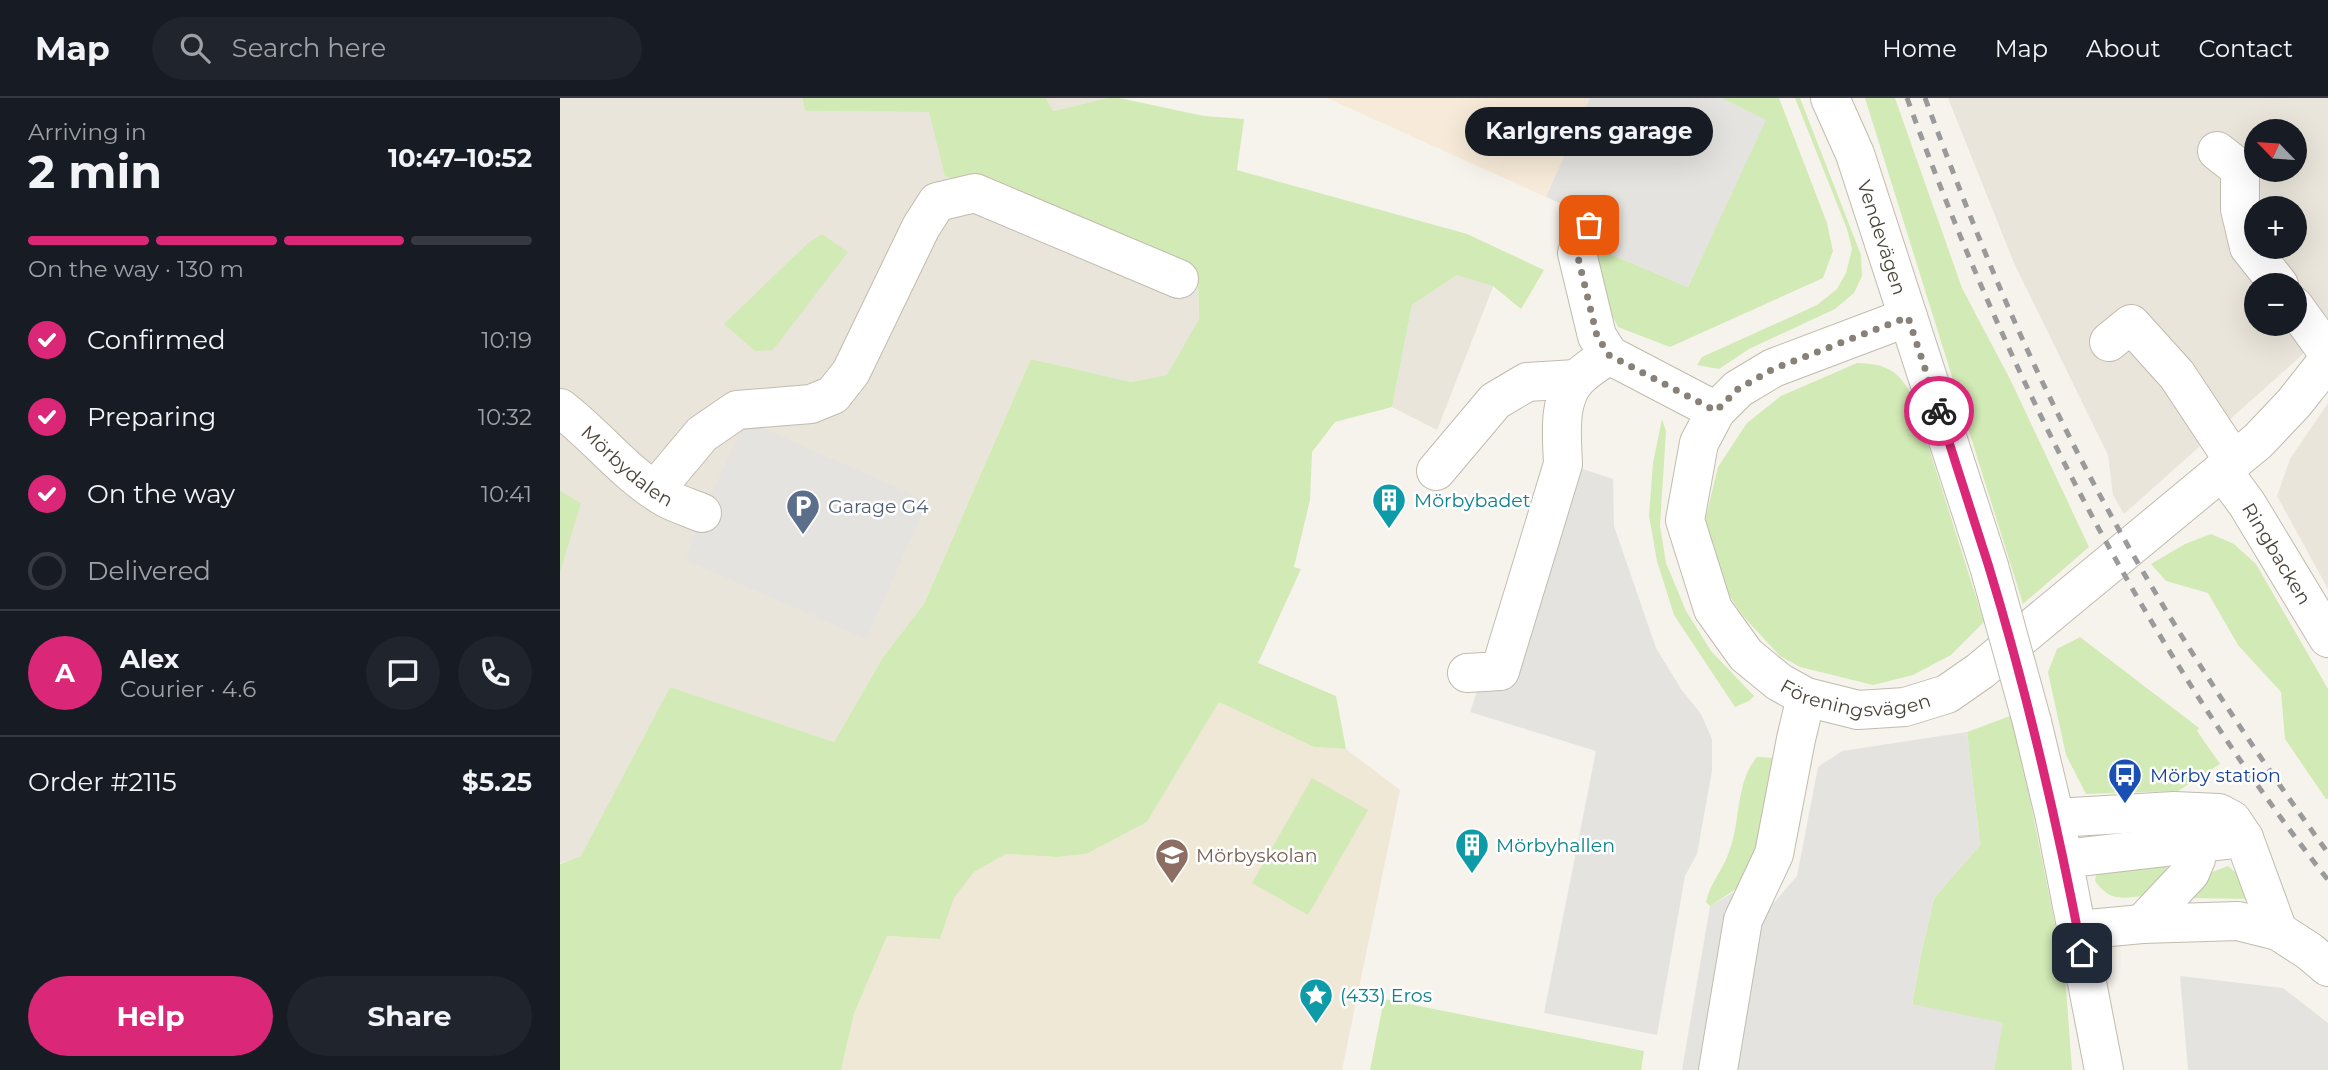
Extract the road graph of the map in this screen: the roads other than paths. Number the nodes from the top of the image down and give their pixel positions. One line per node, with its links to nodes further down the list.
1 (1830, 98): 6 (street, Vendevägen)
2 (2217, 151): 4 (street)
3 (1589, 225): 10 (street)
4 (2269, 273)
5 (1179, 279): 17 (street)
6 (1908, 317): 13 (street, Föreningsvägen); 22 (street, Vendevägen, bridge)
7 (2307, 324): 9 (street)
8 (2109, 342): 15 (street, Ringbacken)
9 (2328, 353)
10 (1609, 355): 12 (street); 13 (street)
11 (2328, 360): 15 (street, Föreningsvägen)
12 (1576, 379): 16 (street); 20 (street)
13 (1716, 411): 21 (street, Föreningsvägen)
14 (572, 417): 17 (street, Mörbydalen)
15 (2228, 465): 19 (street, Ringbacken); 21 (street, Föreningsvägen)
16 (1436, 471)
17 (655, 490): 18 (street, Mörbydalen)
18 (702, 513)
19 (2328, 638)
20 (1467, 673)
21 (1806, 697): 30 (street)
22 (2055, 817): 23 (street); 25 (street, Vendevägen)
23 (2244, 838): 24 (street); 28 (street)
24 (2198, 845): 25 (street); 26 (street)
25 (2063, 859): 27 (street, Vendevägen)
26 (2142, 924): 27 (street); 28 (street)
27 (2078, 930): 31 (street, Vendevägen)
28 (2278, 931): 29 (street)
29 (2328, 967)
30 (1718, 1070)
31 (2104, 1070)

